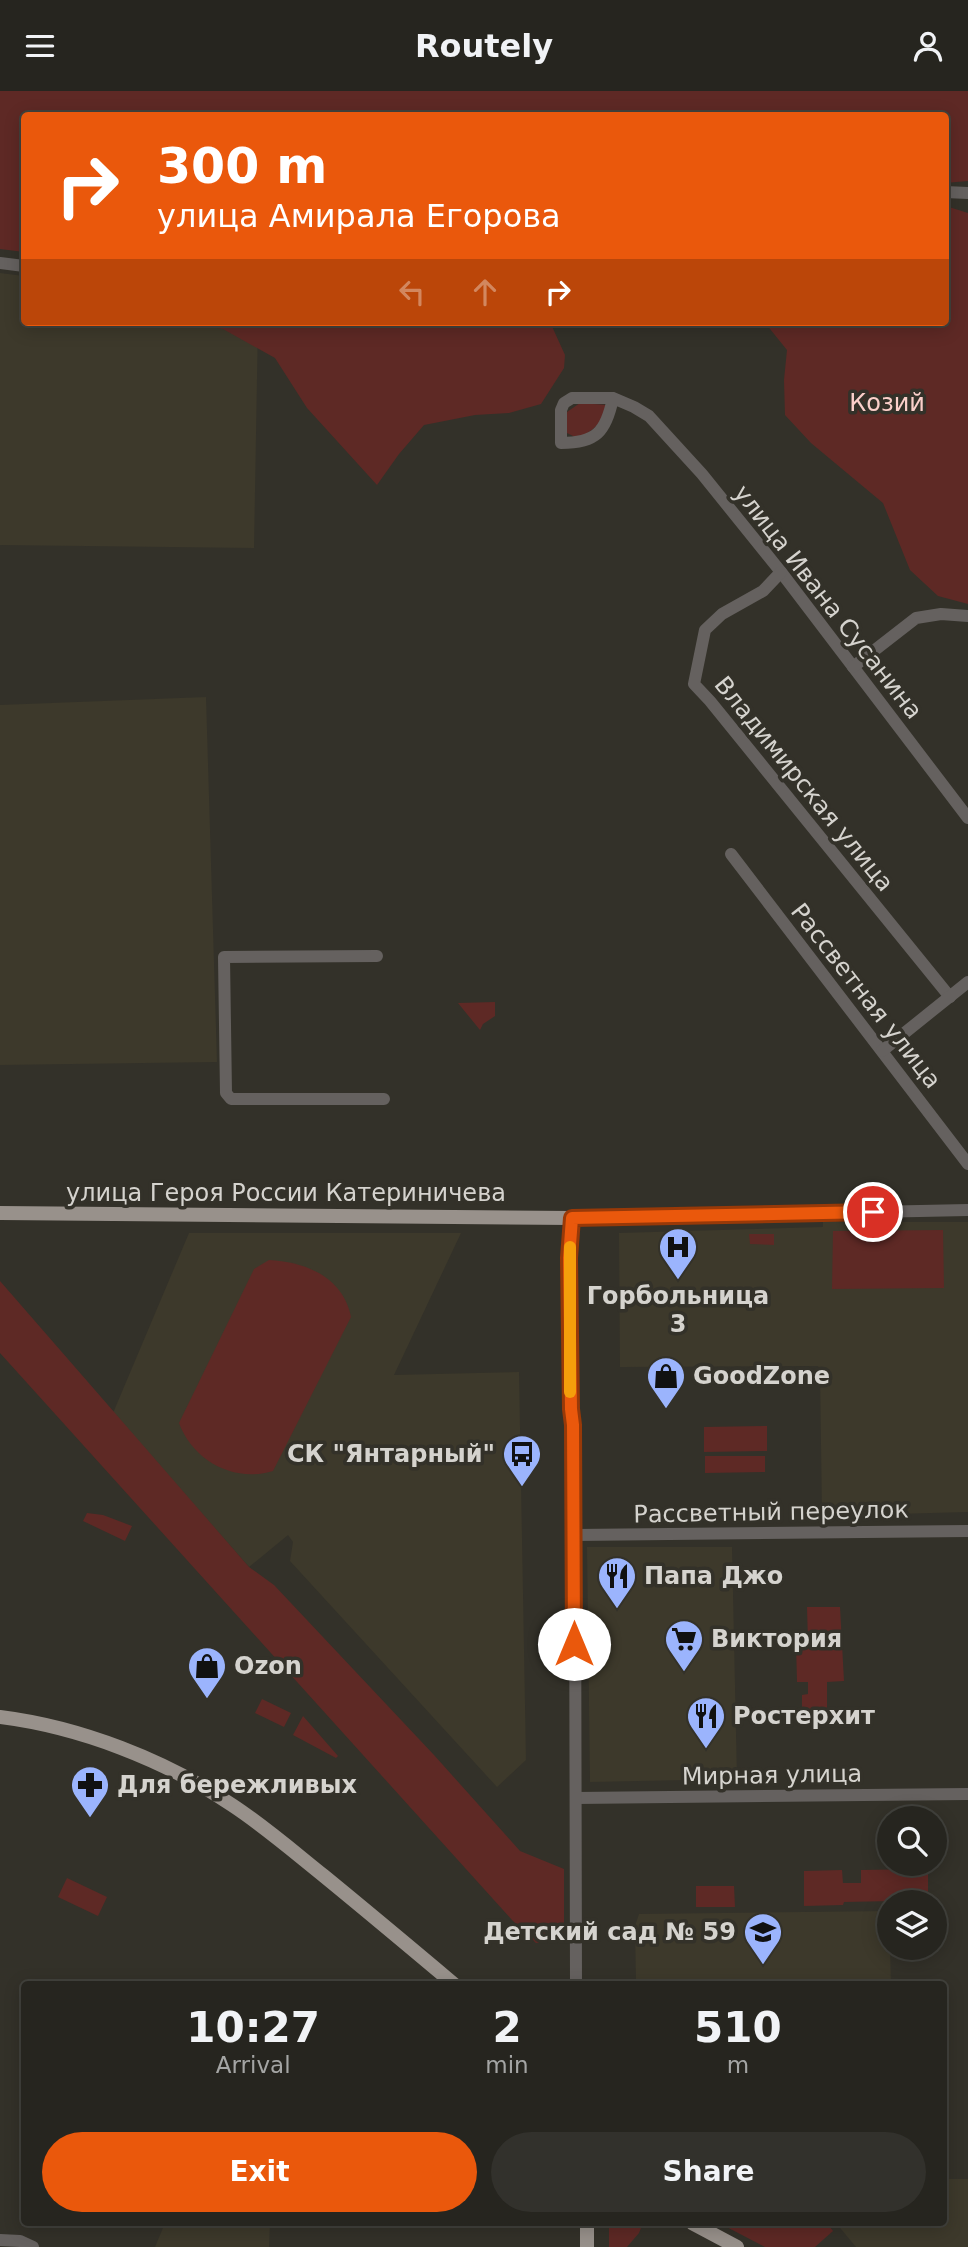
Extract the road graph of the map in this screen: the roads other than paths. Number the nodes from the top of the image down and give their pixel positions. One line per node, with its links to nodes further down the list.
1 (949, 193): 2 (street)
2 (968, 193)
3 (0, 263): 4 (street)
4 (21, 266)
5 (613, 398): 5 (street); 6 (street, улица Ивана Сусанина)
6 (781, 572): 8 (street, улица Ивана Сусанина); 13 (street, Владимирская улица)
7 (968, 616): 8 (street)
8 (853, 667): 9 (street, улица Ивана Сусанина)
9 (968, 818)
10 (731, 854): 14 (street, Рассветная улица)
11 (377, 956): 15 (street)
12 (968, 982): 13 (street)
13 (950, 997): 14 (street)
14 (882, 1051): 16 (street, Рассветная улица)
15 (384, 1100)
16 (968, 1164)
17 (968, 1210): 19 (street)
18 (0, 1213): 19 (main road, улица Героя России Катериничева)
19 (572, 1218): 21 (street)
20 (968, 1531): 21 (street, Рассветный переулок)
21 (575, 1535): 24 (street)
22 (0, 1717): 25 (main road)
23 (968, 1794): 24 (street, Мирная улица)
24 (576, 1798): 26 (street)
25 (450, 1981)
26 (576, 1981)
27 (587, 2226): 31 (main road)
28 (698, 2226): 32 (main road)
29 (0, 2240): 30 (street)
30 (33, 2247)
31 (587, 2247)
32 (737, 2247)

